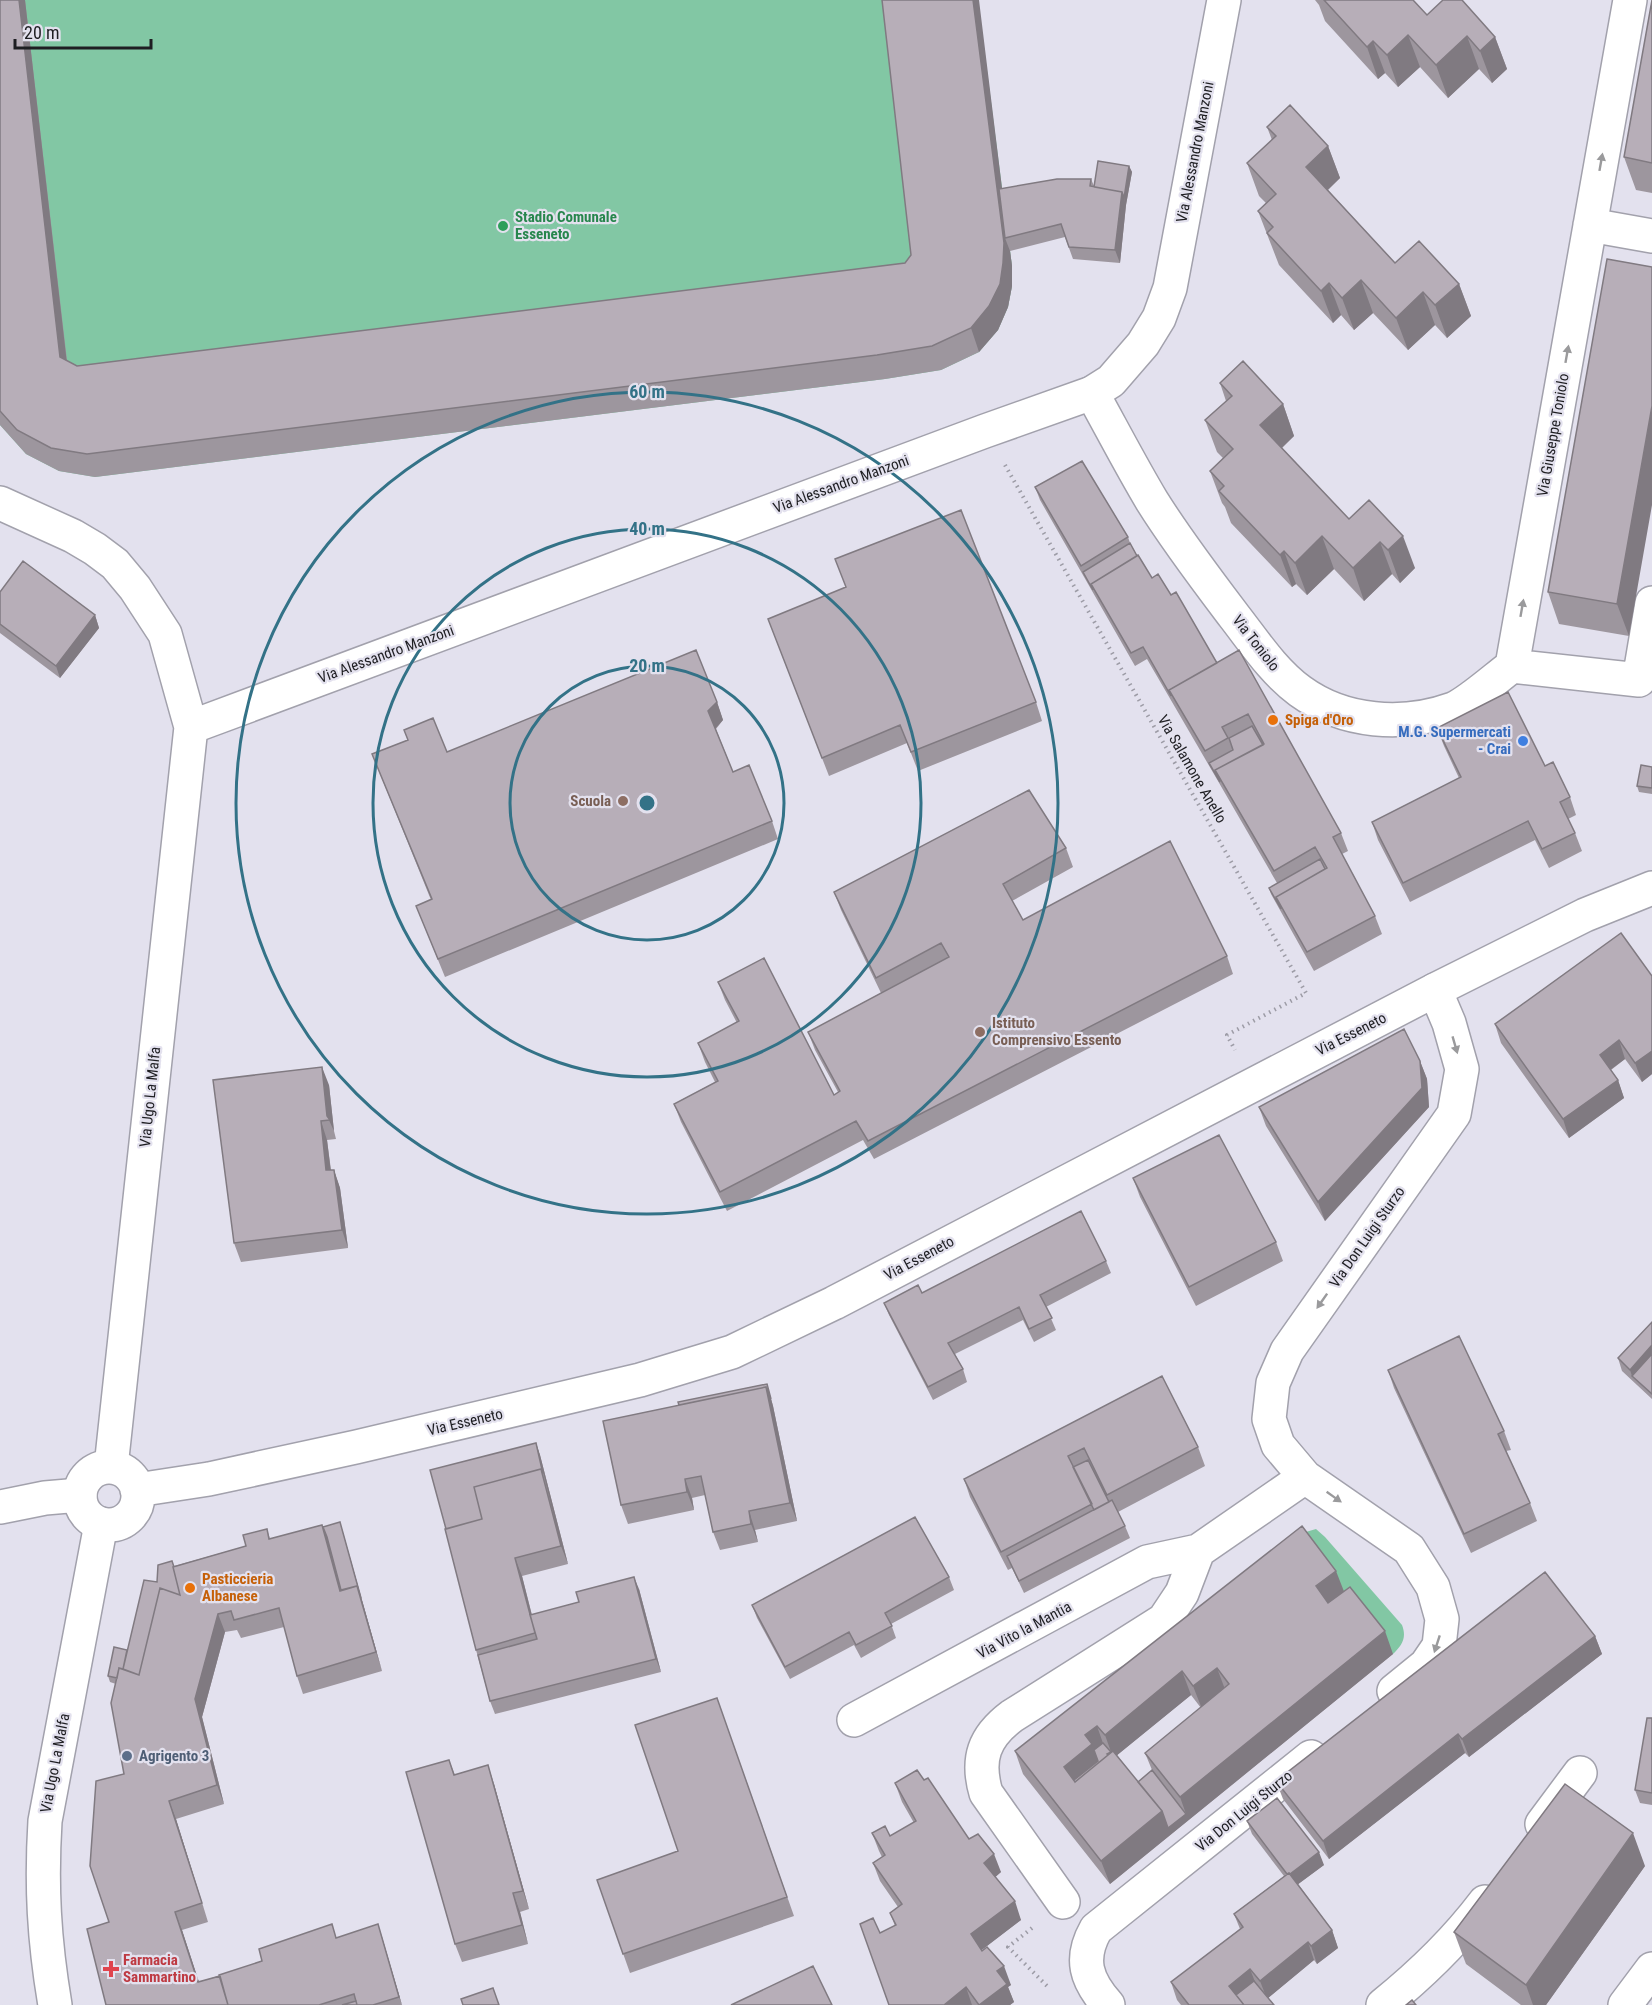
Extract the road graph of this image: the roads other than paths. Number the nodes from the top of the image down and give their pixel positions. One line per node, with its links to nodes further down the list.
1 (1224, 0): 5 (street, Via Alessandro Manzoni)
2 (1630, 0): 3 (street, Via Giuseppe Toniolo, one-way to 2)
3 (1590, 225): 4 (street); 8 (street, Via Giuseppe Toniolo, one-way to 3)
4 (1652, 236)
5 (1092, 393): 8 (street, Via Toniolo); 9 (street, Via Alessandro Manzoni)
6 (0, 504): 9 (street)
7 (1652, 603): 8 (street)
8 (1512, 666)
9 (190, 727): 12 (street, Via Ugo La Malfa)
10 (1652, 888): 11 (street, Via Esseneto)
11 (1435, 990): 13 (street, Via Don Luigi Sturzo, one-way to 13); 14 (street, Via Esseneto)
12 (111, 1467): 14 (street); 15 (street)
13 (1305, 1477): 18 (street); 19 (street, Via Don Luigi Sturzo, one-way to 19)
14 (137, 1490): 17 (street)
15 (80, 1495): 16 (street); 17 (street)
16 (0, 1507)
17 (101, 1524): 27 (street, Via Ugo La Malfa)
18 (1197, 1551): 20 (street, Via Vito la Mantia); 25 (street)
19 (1371, 1709)
20 (854, 1720)
21 (1335, 1738): 28 (street, Via Don Luigi Sturzo)
22 (1580, 1773): 23 (street)
23 (1523, 1850)
24 (1502, 1879): 29 (street)
25 (1063, 1902)
26 (1652, 1969): 30 (street)
27 (55, 2005)
28 (1108, 2005)
29 (1383, 2005)
30 (1625, 2005)

